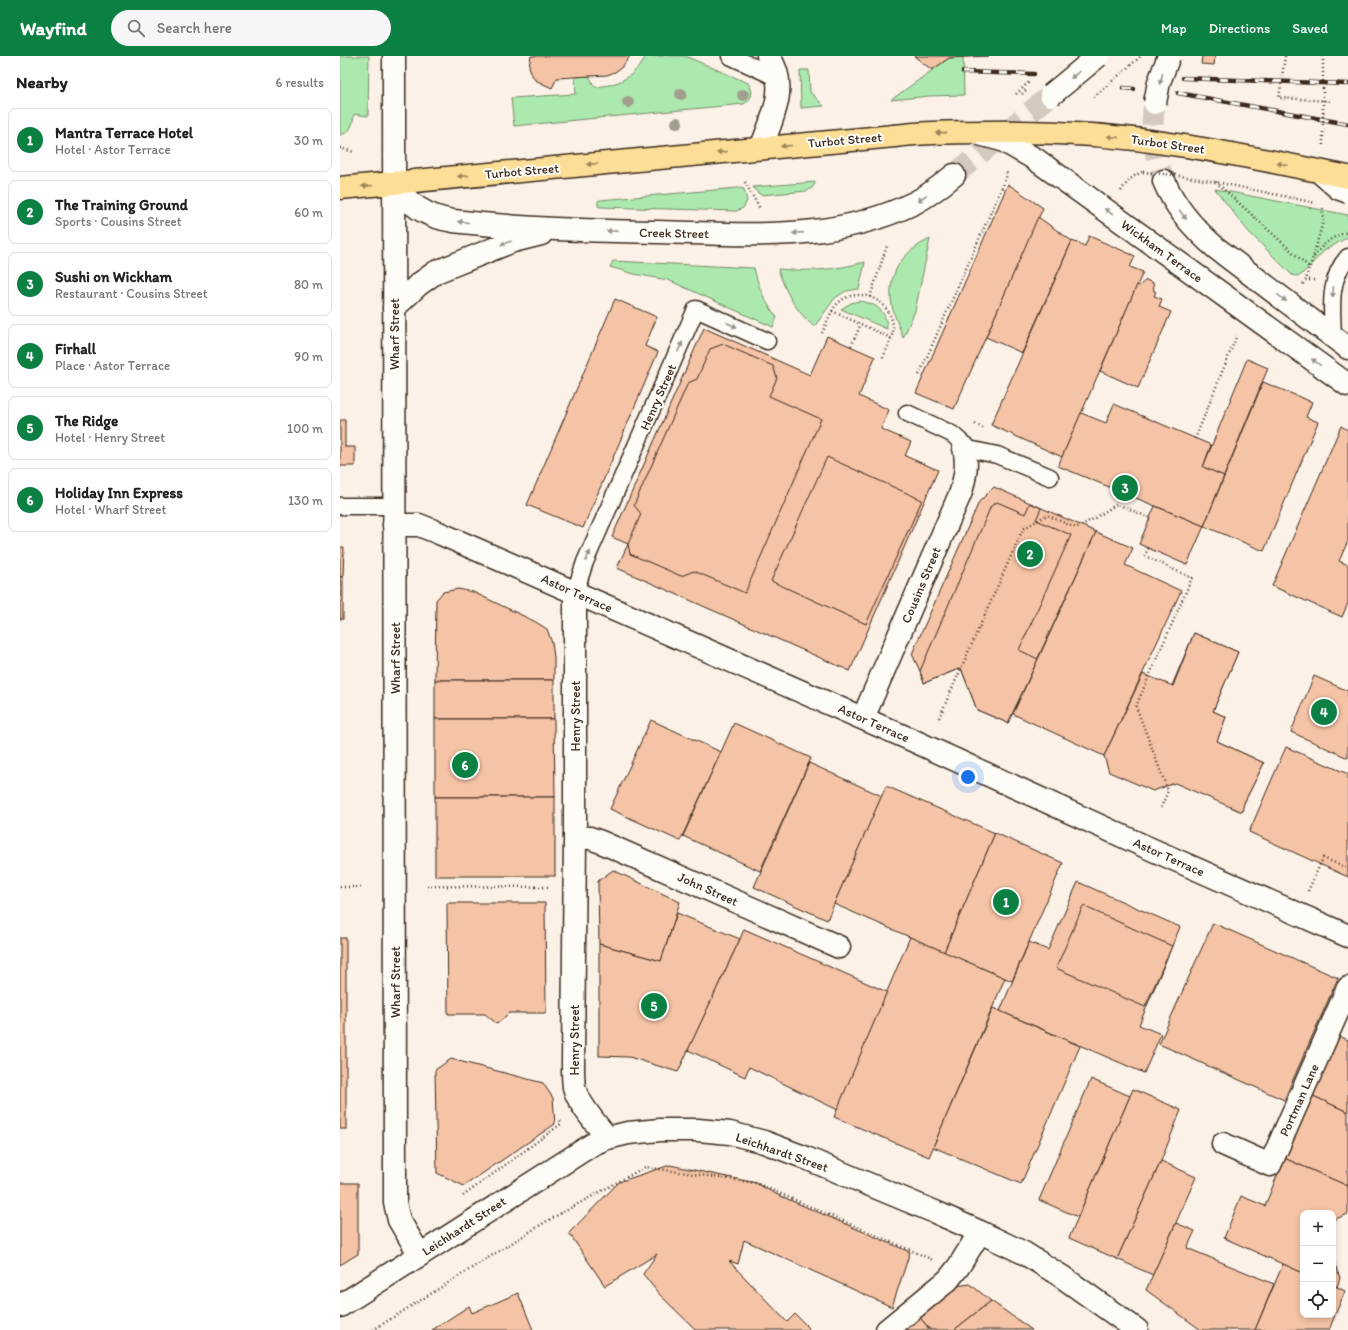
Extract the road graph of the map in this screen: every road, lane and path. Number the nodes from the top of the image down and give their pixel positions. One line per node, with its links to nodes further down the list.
1 (394, 56): 26 (street, Wharf Street)
2 (730, 56): 9 (lane)
3 (768, 56): 9 (street)
4 (1098, 56): 10 (street, one-way to 10, bridge)
5 (1141, 56): 11 (path, bridge)
6 (1169, 56): 13 (street, one-way to 13, bridge)
7 (1285, 56): 12 (path)
8 (1323, 56): 17 (path, bridge)
9 (778, 83): 16 (street)
10 (1051, 95)
11 (1094, 97)
12 (1332, 101)
13 (1155, 103)
14 (969, 132): 16 (main road, Turbot Street, one-way to 16, bridge); 19 (main road, Turbot Street, one-way to 14, bridge); 31 (street, Wickham Terrace, bridge)
15 (340, 148): 18 (path)
16 (761, 148): 26 (main road, Turbot Street, one-way to 26)
17 (1323, 148)
18 (354, 152)
19 (1313, 170): 22 (main road, Turbot Street, bridge); 28 (lane, bridge)
20 (1006, 171): 50 (path)
21 (954, 175): 33 (street, Creek Street, one-way to 33)
22 (1348, 177)
23 (1164, 181): 47 (street, one-way to 47)
24 (745, 182): 32 (path)
25 (1216, 182): 29 (path, bridge); 31 (path, bridge); 37 (path)
26 (394, 184): 27 (main road, Turbot Street, one-way to 27); 33 (street, Creek Street, one-way to 26); 40 (street, Wharf Street)
27 (340, 188)
28 (1348, 195)
29 (1327, 205)
30 (1323, 207): 37 (path)
31 (1106, 211): 51 (street, Wickham Terrace, one-way to 31)
32 (764, 216)
33 (572, 230): 40 (street, one-way to 40)
34 (1348, 232): 37 (path)
35 (887, 246): 39 (path)
36 (1348, 257): 47 (lane, one-way to 47)
37 (1310, 267): 38 (path)
38 (1306, 280)
39 (870, 296): 41 (path); 45 (path)
40 (394, 308): 57 (street, Wharf Street)
41 (832, 311): 42 (path); 44 (path)
42 (860, 324): 45 (path); 48 (path)
43 (1239, 331): 53 (path)
44 (822, 333)
45 (891, 338): 49 (path)
46 (767, 341): 60 (lane, Henry Street, one-way to 46)
47 (1340, 342)
48 (851, 346)
49 (882, 359)
50 (918, 375)
51 (1348, 385)
52 (907, 413): 54 (lane)
53 (1195, 438)
54 (964, 448): 55 (lane); 61 (street, Cousins Street)
55 (1050, 477)
56 (340, 506): 57 (lane)
57 (394, 515): 60 (street, Astor Terrace); 79 (street, Wharf Street)
58 (1150, 518): 62 (path)
59 (1148, 548): 63 (path)
60 (575, 592): 61 (street, Astor Terrace); 64 (street, Henry Street)
61 (863, 718): 71 (street, Astor Terrace)
62 (939, 718)
63 (1160, 810)
64 (575, 837): 72 (street, John Street); 75 (street, Henry Street)
65 (1348, 868): 70 (path)
66 (427, 886): 69 (path)
67 (340, 887): 68 (path)
68 (363, 887)
69 (540, 887)
70 (1308, 891)
71 (1348, 936)
72 (839, 947)
73 (1348, 988): 76 (street, Portman Lane)
74 (561, 1124): 77 (path)
75 (607, 1138): 78 (street, Leichhardt Street); 79 (street, Leichhardt Street)
76 (1223, 1144)
77 (463, 1196)
78 (980, 1232): 83 (street); 84 (street, Leichhardt Street)
79 (420, 1255): 81 (street, Leichhardt Street)
80 (939, 1263): 82 (path)
81 (340, 1306)
82 (374, 1330)
83 (887, 1330)
84 (1137, 1330)

